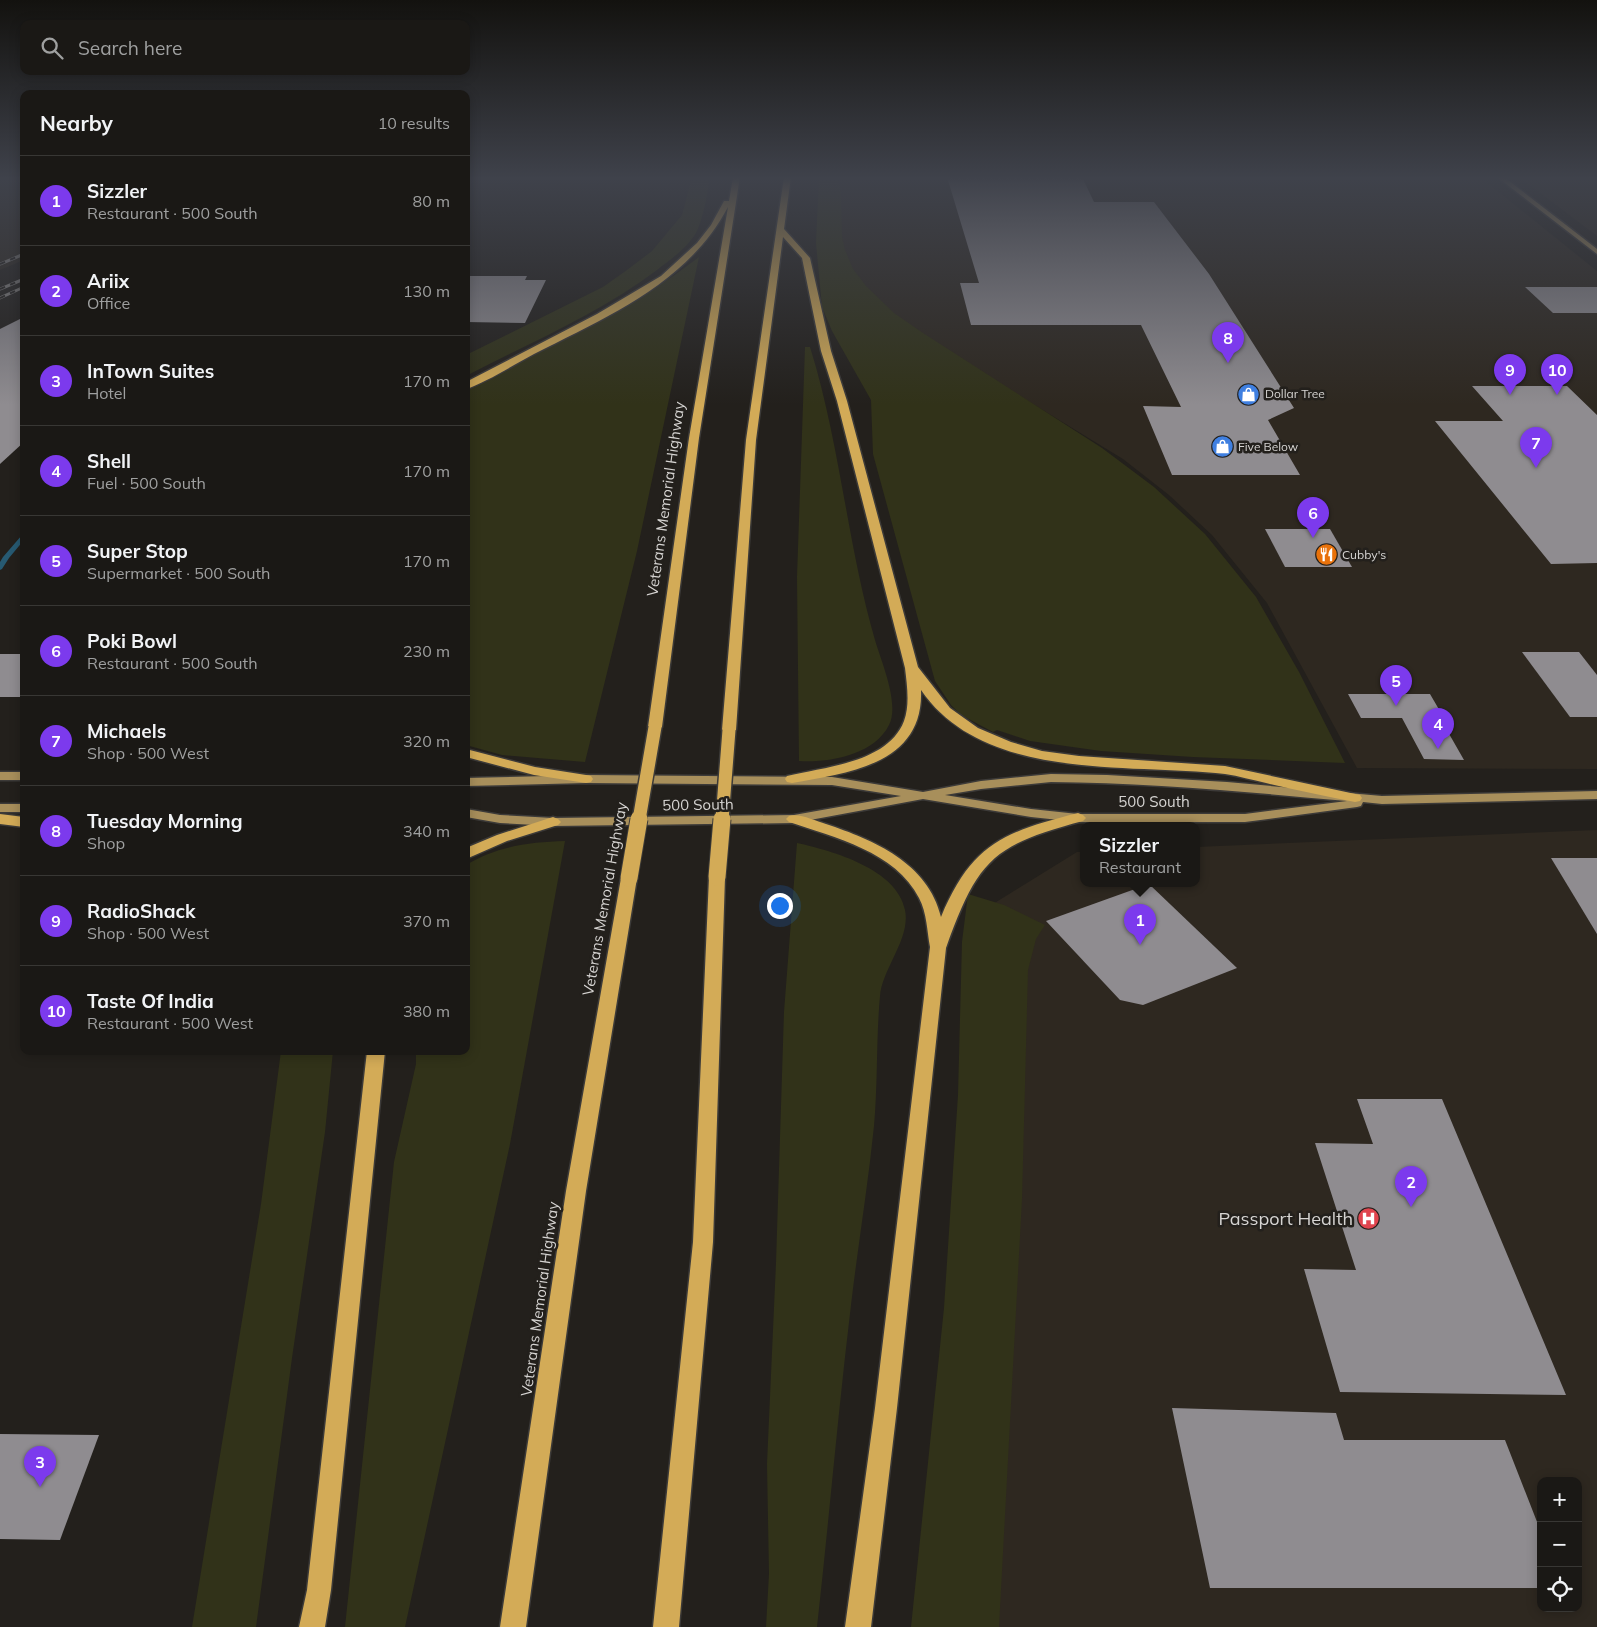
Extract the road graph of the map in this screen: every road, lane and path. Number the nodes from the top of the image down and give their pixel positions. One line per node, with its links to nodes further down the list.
1 (693, 253): 5 (highway)
2 (724, 253): 31 (highway, Veterans Memorial Highway, bridge)
3 (778, 253): 32 (highway, bridge)
4 (801, 253): 6 (highway)
5 (470, 384)
6 (912, 668): 11 (highway); 15 (highway)
7 (470, 754): 10 (highway)
8 (0, 776): 9 (main road)
9 (20, 776)
10 (586, 779): 11 (main road, 500 South); 12 (main road, 500 South)
11 (792, 779): 14 (main road, 500 South)
12 (470, 782)
13 (1597, 795): 16 (main road, 500 South)
14 (928, 796): 15 (main road, 500 South); 20 (main road, 500 South); 22 (main road, 500 South)
15 (1355, 798): 16 (main road, 500 South)
16 (1382, 800): 20 (main road, 500 South)
17 (0, 808): 18 (main road)
18 (20, 808)
19 (470, 814): 24 (main road, 500 South)
20 (1078, 818): 26 (highway)
21 (0, 819): 23 (highway)
22 (794, 819): 24 (main road, 500 South); 26 (highway)
23 (20, 822)
24 (553, 822): 25 (highway)
25 (470, 852)
26 (938, 948): 33 (highway)
27 (371, 1055): 29 (highway)
28 (376, 1055): 29 (highway)
29 (373, 1090): 30 (highway)
30 (312, 1627)
31 (513, 1627)
32 (666, 1627)
33 (858, 1627)

